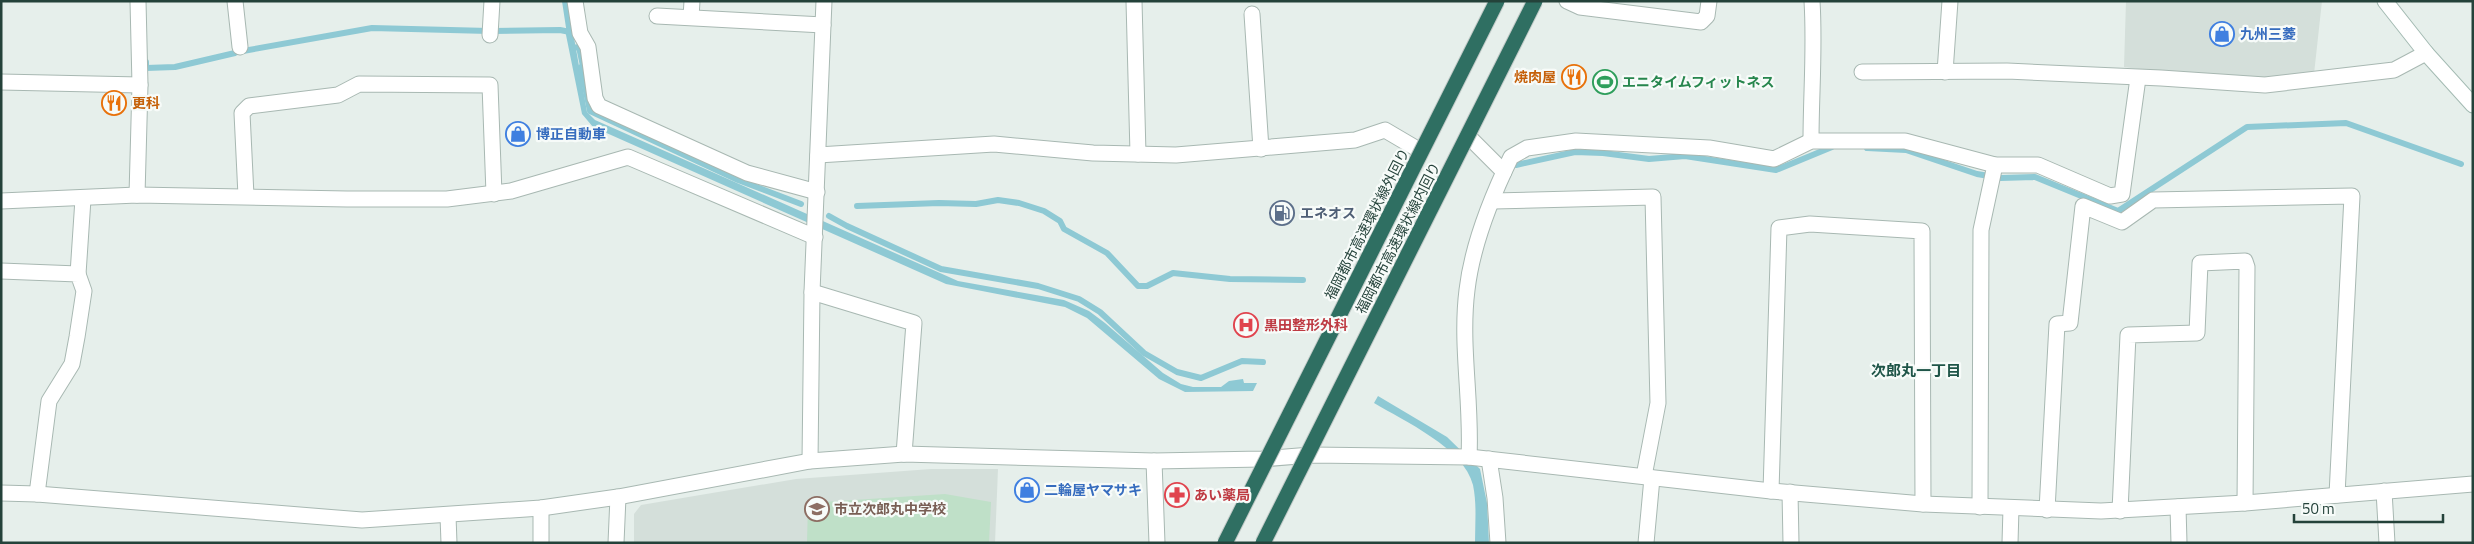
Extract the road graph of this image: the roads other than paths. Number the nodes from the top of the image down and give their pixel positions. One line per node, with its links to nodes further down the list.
1 (138, 1): 26 (street)
2 (235, 1): 20 (street)
3 (492, 1): 19 (street)
4 (575, 1): 36 (street)
5 (692, 1): 17 (street)
6 (824, 1): 18 (street)
7 (1134, 1): 32 (street)
8 (1497, 1): 74 (highway, 福岡都市高速環状線外回り, bridge)
9 (1535, 1): 75 (highway, 福岡都市高速環状線内回り, bridge)
10 (1567, 1): 11 (street)
11 (1709, 1)
12 (1812, 1): 29 (street)
13 (1950, 1): 23 (street)
14 (2385, 1): 21 (street)
15 (1252, 14): 30 (street)
16 (657, 16): 17 (street)
17 (692, 17): 18 (street)
18 (823, 25): 33 (street)
19 (490, 35)
20 (240, 47)
21 (2426, 53): 24 (street); 27 (street)
22 (1862, 72): 23 (street)
23 (1945, 72): 24 (street)
24 (2138, 78): 34 (street)
25 (1, 82): 26 (street)
26 (140, 85): 38 (street)
27 (2473, 105)
28 (1470, 138): 35 (street)
29 (1811, 141): 34 (street); 35 (street)
30 (1260, 149): 31 (street); 32 (street)
31 (1419, 150)
32 (1138, 154): 33 (street)
33 (818, 155): 36 (street)
34 (1995, 165): 63 (street)
35 (1504, 172): 42 (street)
36 (817, 192): 43 (street)
37 (494, 194): 39 (street); 39 (street); 43 (street)
38 (138, 195): 39 (street); 40 (street)
39 (246, 196)
40 (83, 199): 41 (street); 45 (street)
41 (1, 201)
42 (1493, 201): 48 (street); 52 (street)
43 (815, 237): 46 (street)
44 (1, 272): 45 (street)
45 (78, 274): 58 (street)
46 (812, 292): 47 (street); 50 (street)
47 (904, 454): 50 (street); 51 (street)
48 (1470, 458): 49 (street); 51 (street)
49 (1489, 459): 52 (street); 76 (street)
50 (810, 461): 60 (street)
51 (1154, 461): 73 (street)
52 (1648, 477): 54 (street); 77 (street)
53 (2473, 484): 55 (street)
54 (1771, 491): 56 (street); 62 (street)
55 (2384, 491): 59 (street); 81 (street)
56 (1790, 492): 62 (street); 78 (street)
57 (1, 493): 58 (street)
58 (37, 494): 69 (street)
59 (2337, 495): 61 (street); 67 (street)
60 (618, 497): 65 (street); 72 (street)
61 (2245, 503): 64 (street); 68 (street)
62 (1923, 504): 63 (street)
63 (1980, 507): 66 (street)
64 (2178, 507): 68 (street); 80 (street)
65 (541, 508): 69 (street); 71 (street)
66 (2011, 508): 67 (street); 79 (street)
67 (2047, 510): 68 (street)
68 (2120, 511)
69 (448, 516): 70 (street)
70 (448, 543)
71 (541, 543)
72 (616, 543)
73 (1157, 543)
74 (1225, 543)
75 (1263, 543)
76 (1498, 543)
77 (1646, 543)
78 (1791, 543)
79 (2010, 543)
80 (2179, 543)
81 (2387, 543)

